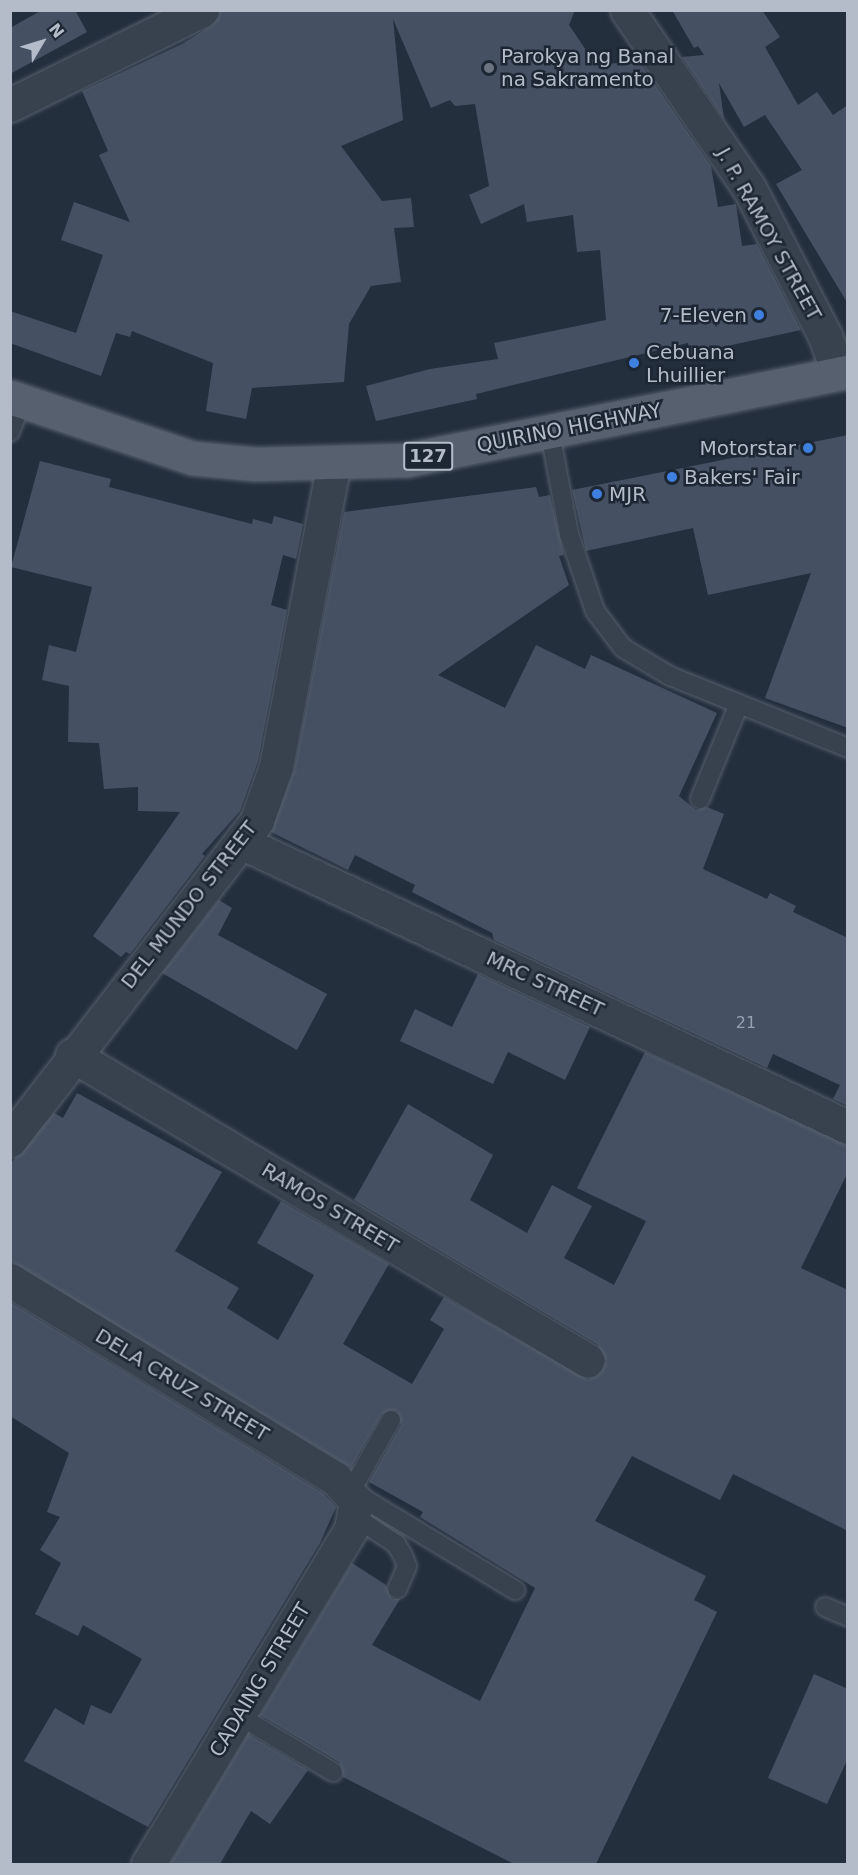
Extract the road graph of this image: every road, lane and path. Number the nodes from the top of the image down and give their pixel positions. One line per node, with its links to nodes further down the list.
1 (202, 10): 3 (street)
2 (627, 10): 4 (street, J. P. RAMOY STREET)
3 (10, 105)
4 (843, 373): 7 (main road, QUIRINO HIGHWAY / 127)
5 (16, 399): 6 (lane); 8 (main road, QUIRINO HIGHWAY / 127)
6 (10, 432)
7 (550, 433): 8 (main road, QUIRINO HIGHWAY / 127); 9 (lane)
8 (334, 462): 12 (street, DEL MUNDO STREET)
9 (739, 704): 10 (lane); 11 (lane)
10 (848, 748)
11 (700, 799)
12 (243, 843): 13 (street, DEL MUNDO STREET); 14 (street, MRC STREET)
13 (72, 1055): 15 (street, DEL MUNDO STREET); 17 (street, RAMOS STREET)
14 (848, 1127)
15 (10, 1140)
16 (10, 1280): 19 (street, DELA CRUZ STREET)
17 (587, 1360)
18 (391, 1420): 19 (lane)
19 (353, 1504): 20 (lane); 21 (lane); 24 (street, CADAING STREET)
20 (397, 1589)
21 (514, 1590)
22 (825, 1607): 23 (lane)
23 (848, 1617)
24 (238, 1715): 25 (lane); 26 (street, CADAING STREET)
25 (333, 1772)
26 (148, 1864)

